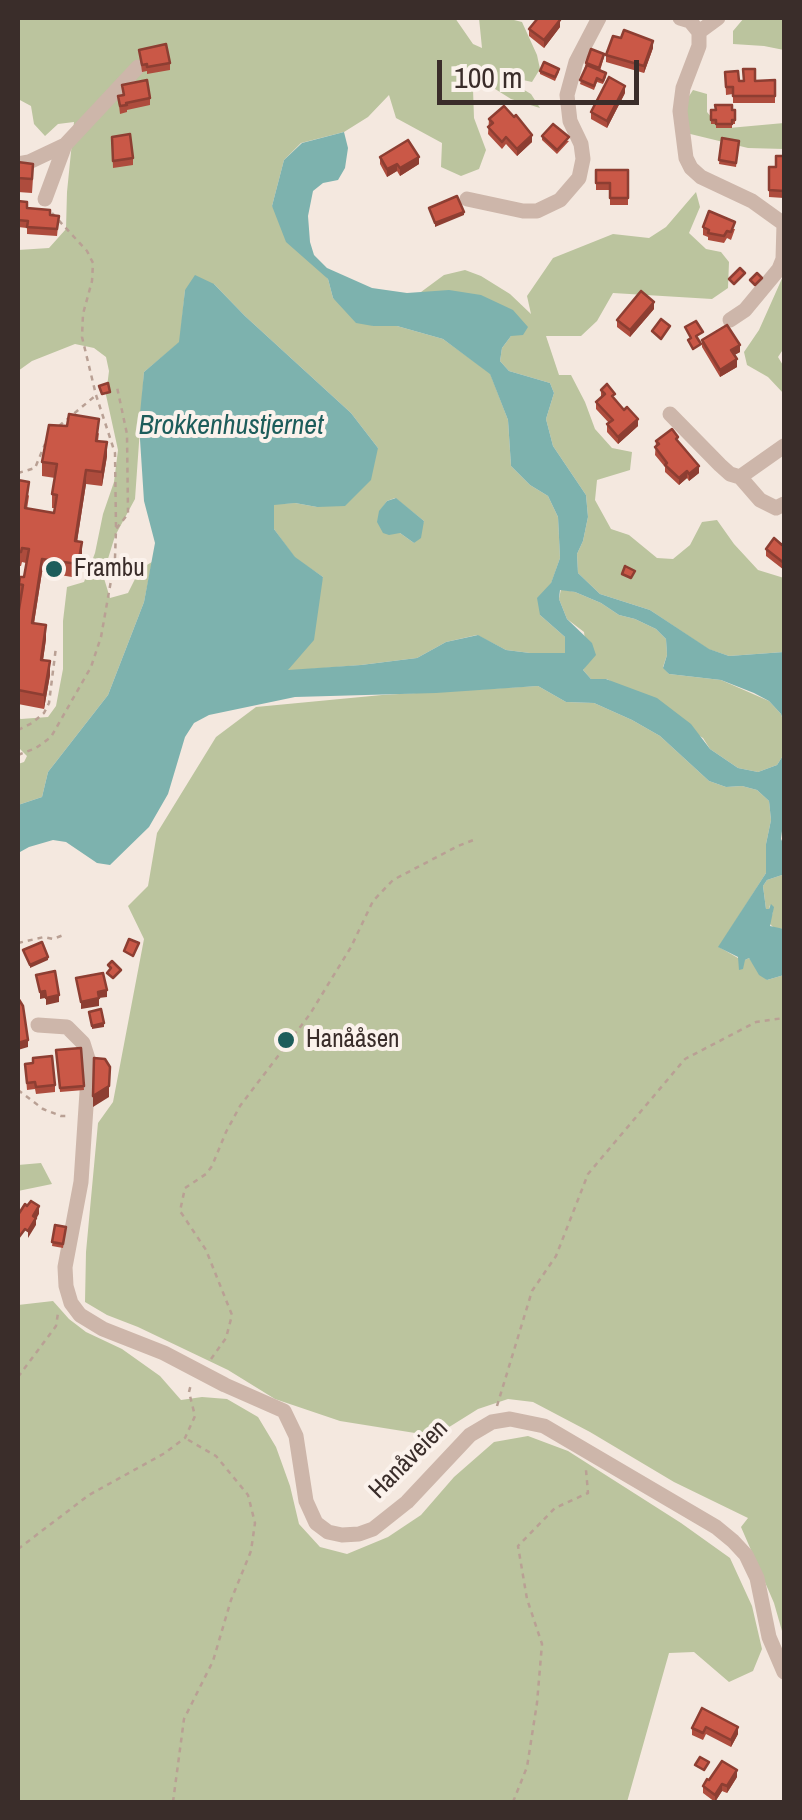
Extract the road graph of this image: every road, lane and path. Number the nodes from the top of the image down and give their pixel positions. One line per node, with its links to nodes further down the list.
1 (599, 18): 9 (street)
2 (680, 18): 4 (street)
3 (718, 18): 4 (street)
4 (699, 32): 10 (street)
5 (138, 67): 6 (street)
6 (65, 145): 7 (street); 8 (street)
7 (18, 164)
8 (45, 199): 13 (path)
9 (467, 200)
10 (784, 224): 11 (street)
11 (730, 320)
12 (117, 387): 19 (path)
13 (96, 395): 16 (path); 19 (path)
14 (670, 414): 17 (street)
15 (784, 446): 17 (street)
16 (18, 473)
17 (740, 478): 18 (street)
18 (784, 504)
19 (116, 530): 22 (path)
20 (56, 647): 21 (path)
21 (18, 730)
22 (18, 755)
23 (476, 839): 31 (path)
24 (66, 934): 25 (path)
25 (18, 943)
26 (784, 1018): 33 (path)
27 (38, 1024): 29 (street)
28 (18, 1090): 29 (path)
29 (85, 1114): 30 (street)
30 (68, 1296): 31 (street, Hanåveien); 32 (path)
31 (201, 1372): 33 (street, Hanåveien); 34 (path)
32 (18, 1377)
33 (492, 1422): 35 (street)
34 (185, 1438): 36 (path); 38 (path)
35 (584, 1448): 37 (street); 39 (path)
36 (18, 1549)
37 (784, 1672)
38 (173, 1802)
39 (513, 1802)

